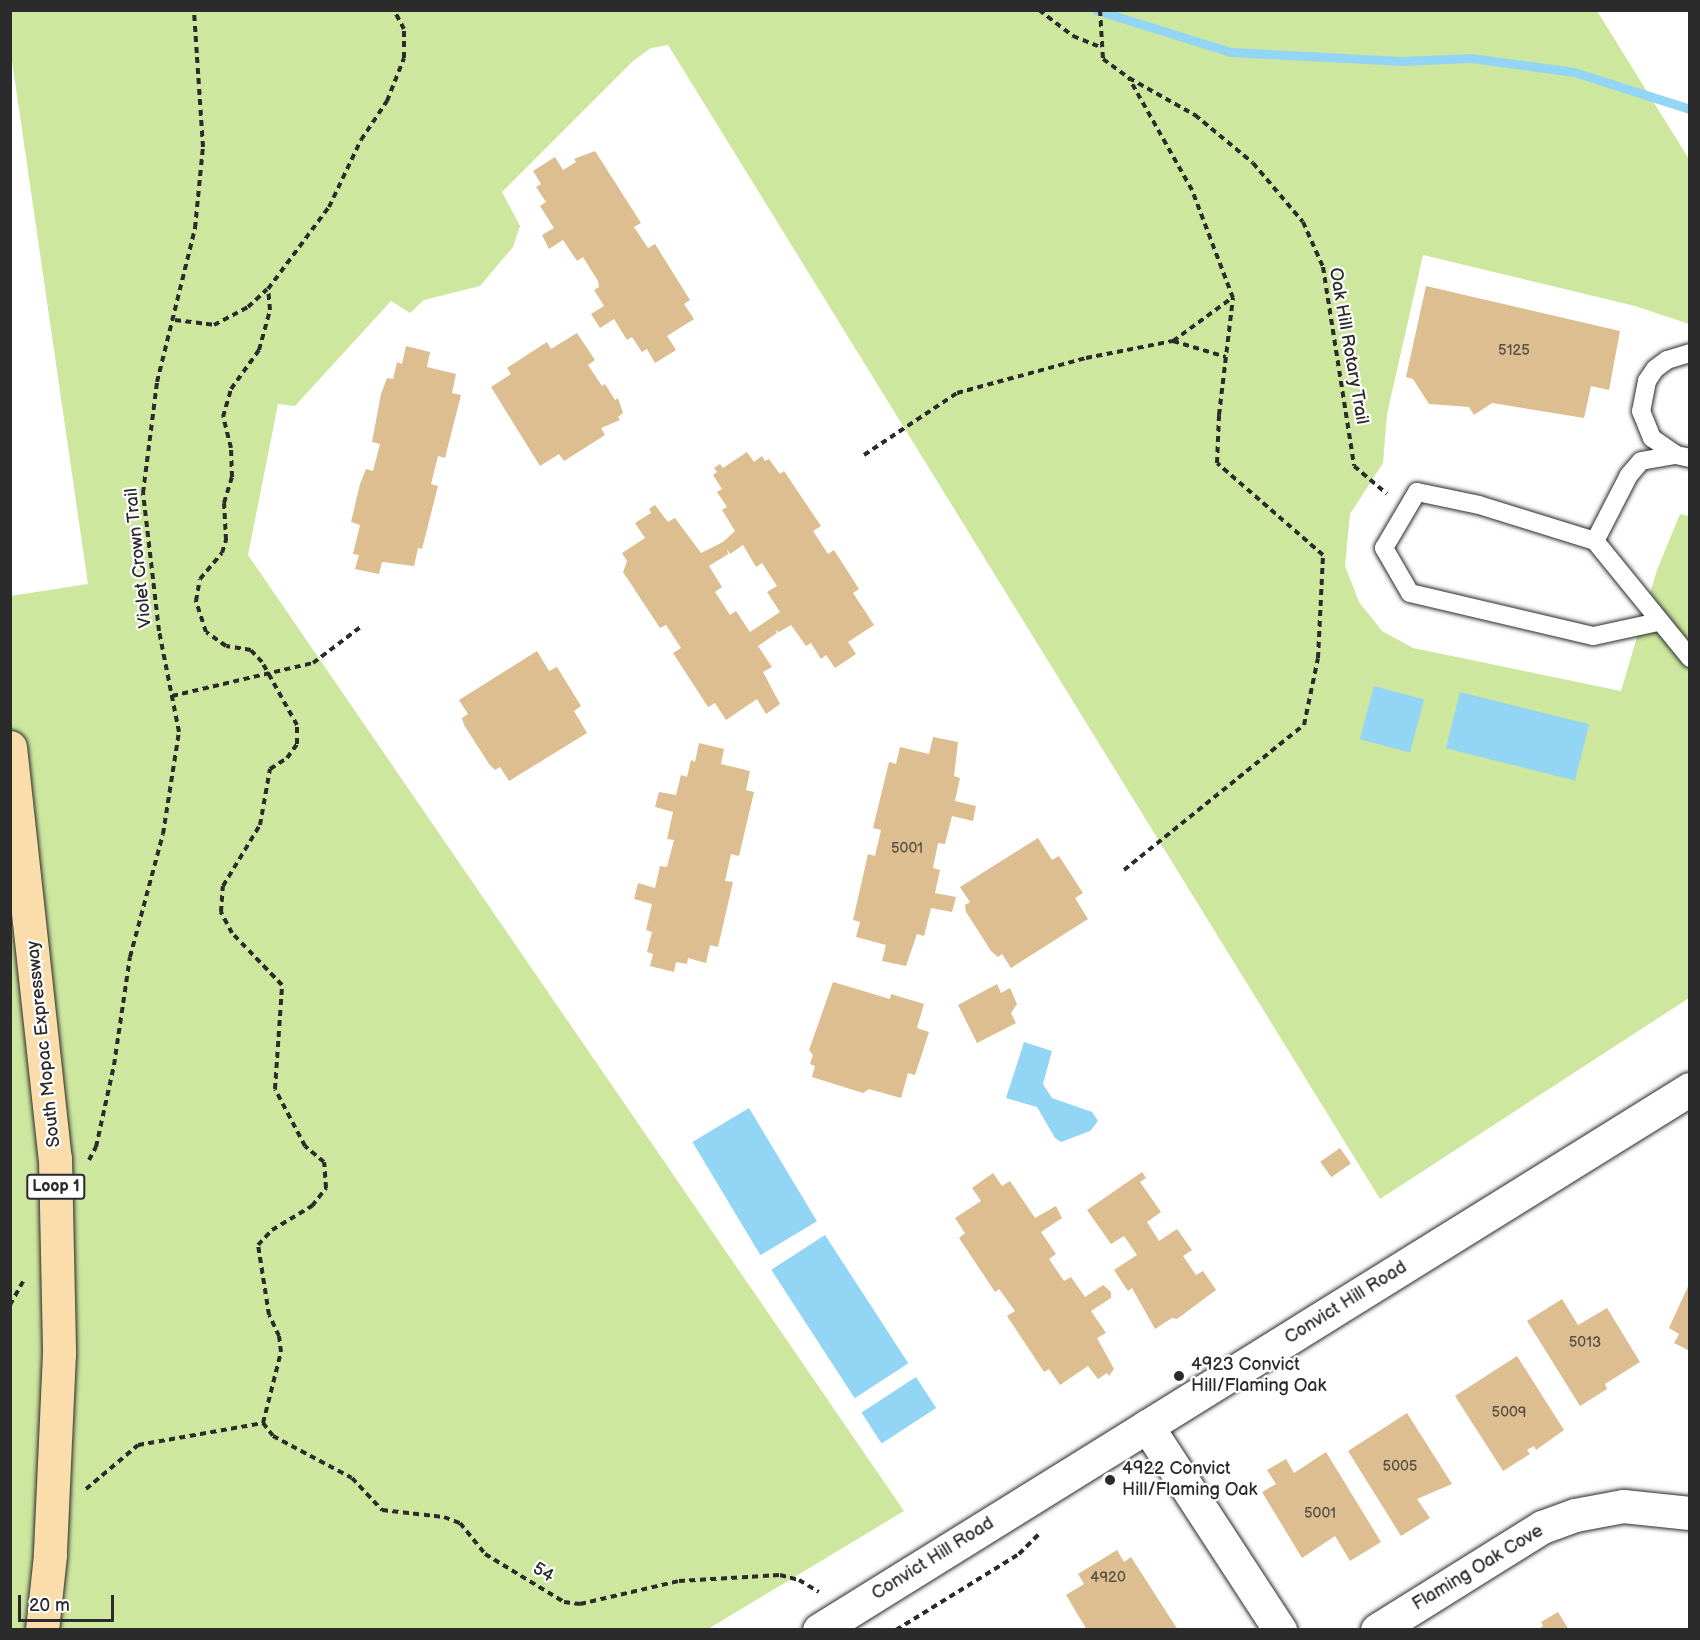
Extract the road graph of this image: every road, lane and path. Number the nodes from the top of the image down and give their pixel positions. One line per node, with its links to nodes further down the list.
1 (194, 10): 9 (path, Violet Crown Trail)
2 (394, 10): 7 (path)
3 (1039, 10): 5 (path)
4 (1100, 10): 5 (path)
5 (1102, 48): 6 (path, Oak Hill Rotary Trail)
6 (1129, 78): 8 (path); 15 (path, Oak Hill Rotary Trail)
7 (268, 289): 9 (path); 20 (path)
8 (1233, 298): 10 (path); 12 (path)
9 (175, 320): 21 (path, Violet Crown Trail)
10 (1173, 341): 12 (path); 13 (path)
11 (1689, 353): 14 (lane)
12 (1226, 357): 23 (path)
13 (864, 455)
14 (1683, 457): 16 (lane)
15 (1406, 511): 16 (lane); 17 (lane)
16 (1595, 541): 17 (lane)
17 (1658, 622): 19 (lane)
18 (362, 626): 20 (path)
19 (1689, 658)
20 (270, 674): 21 (path); 26 (path)
21 (172, 696): 24 (path, Violet Crown Trail)
22 (10, 747): 32 (highway, South Mopac Expressway / Loop 1, bridge)
23 (1124, 870)
24 (114, 1065)
25 (1689, 1089): 27 (street, Convict Hill Road)
26 (263, 1424): 28 (path); 31 (path, 54)
27 (1147, 1426): 31 (street, Convict Hill Road); 34 (street)
28 (83, 1492)
29 (1689, 1513): 35 (street, Flaming Oak Cove)
30 (1047, 1524): 33 (path)
31 (831, 1622)
32 (42, 1629)
33 (896, 1629)
34 (1280, 1629)
35 (1377, 1629)

